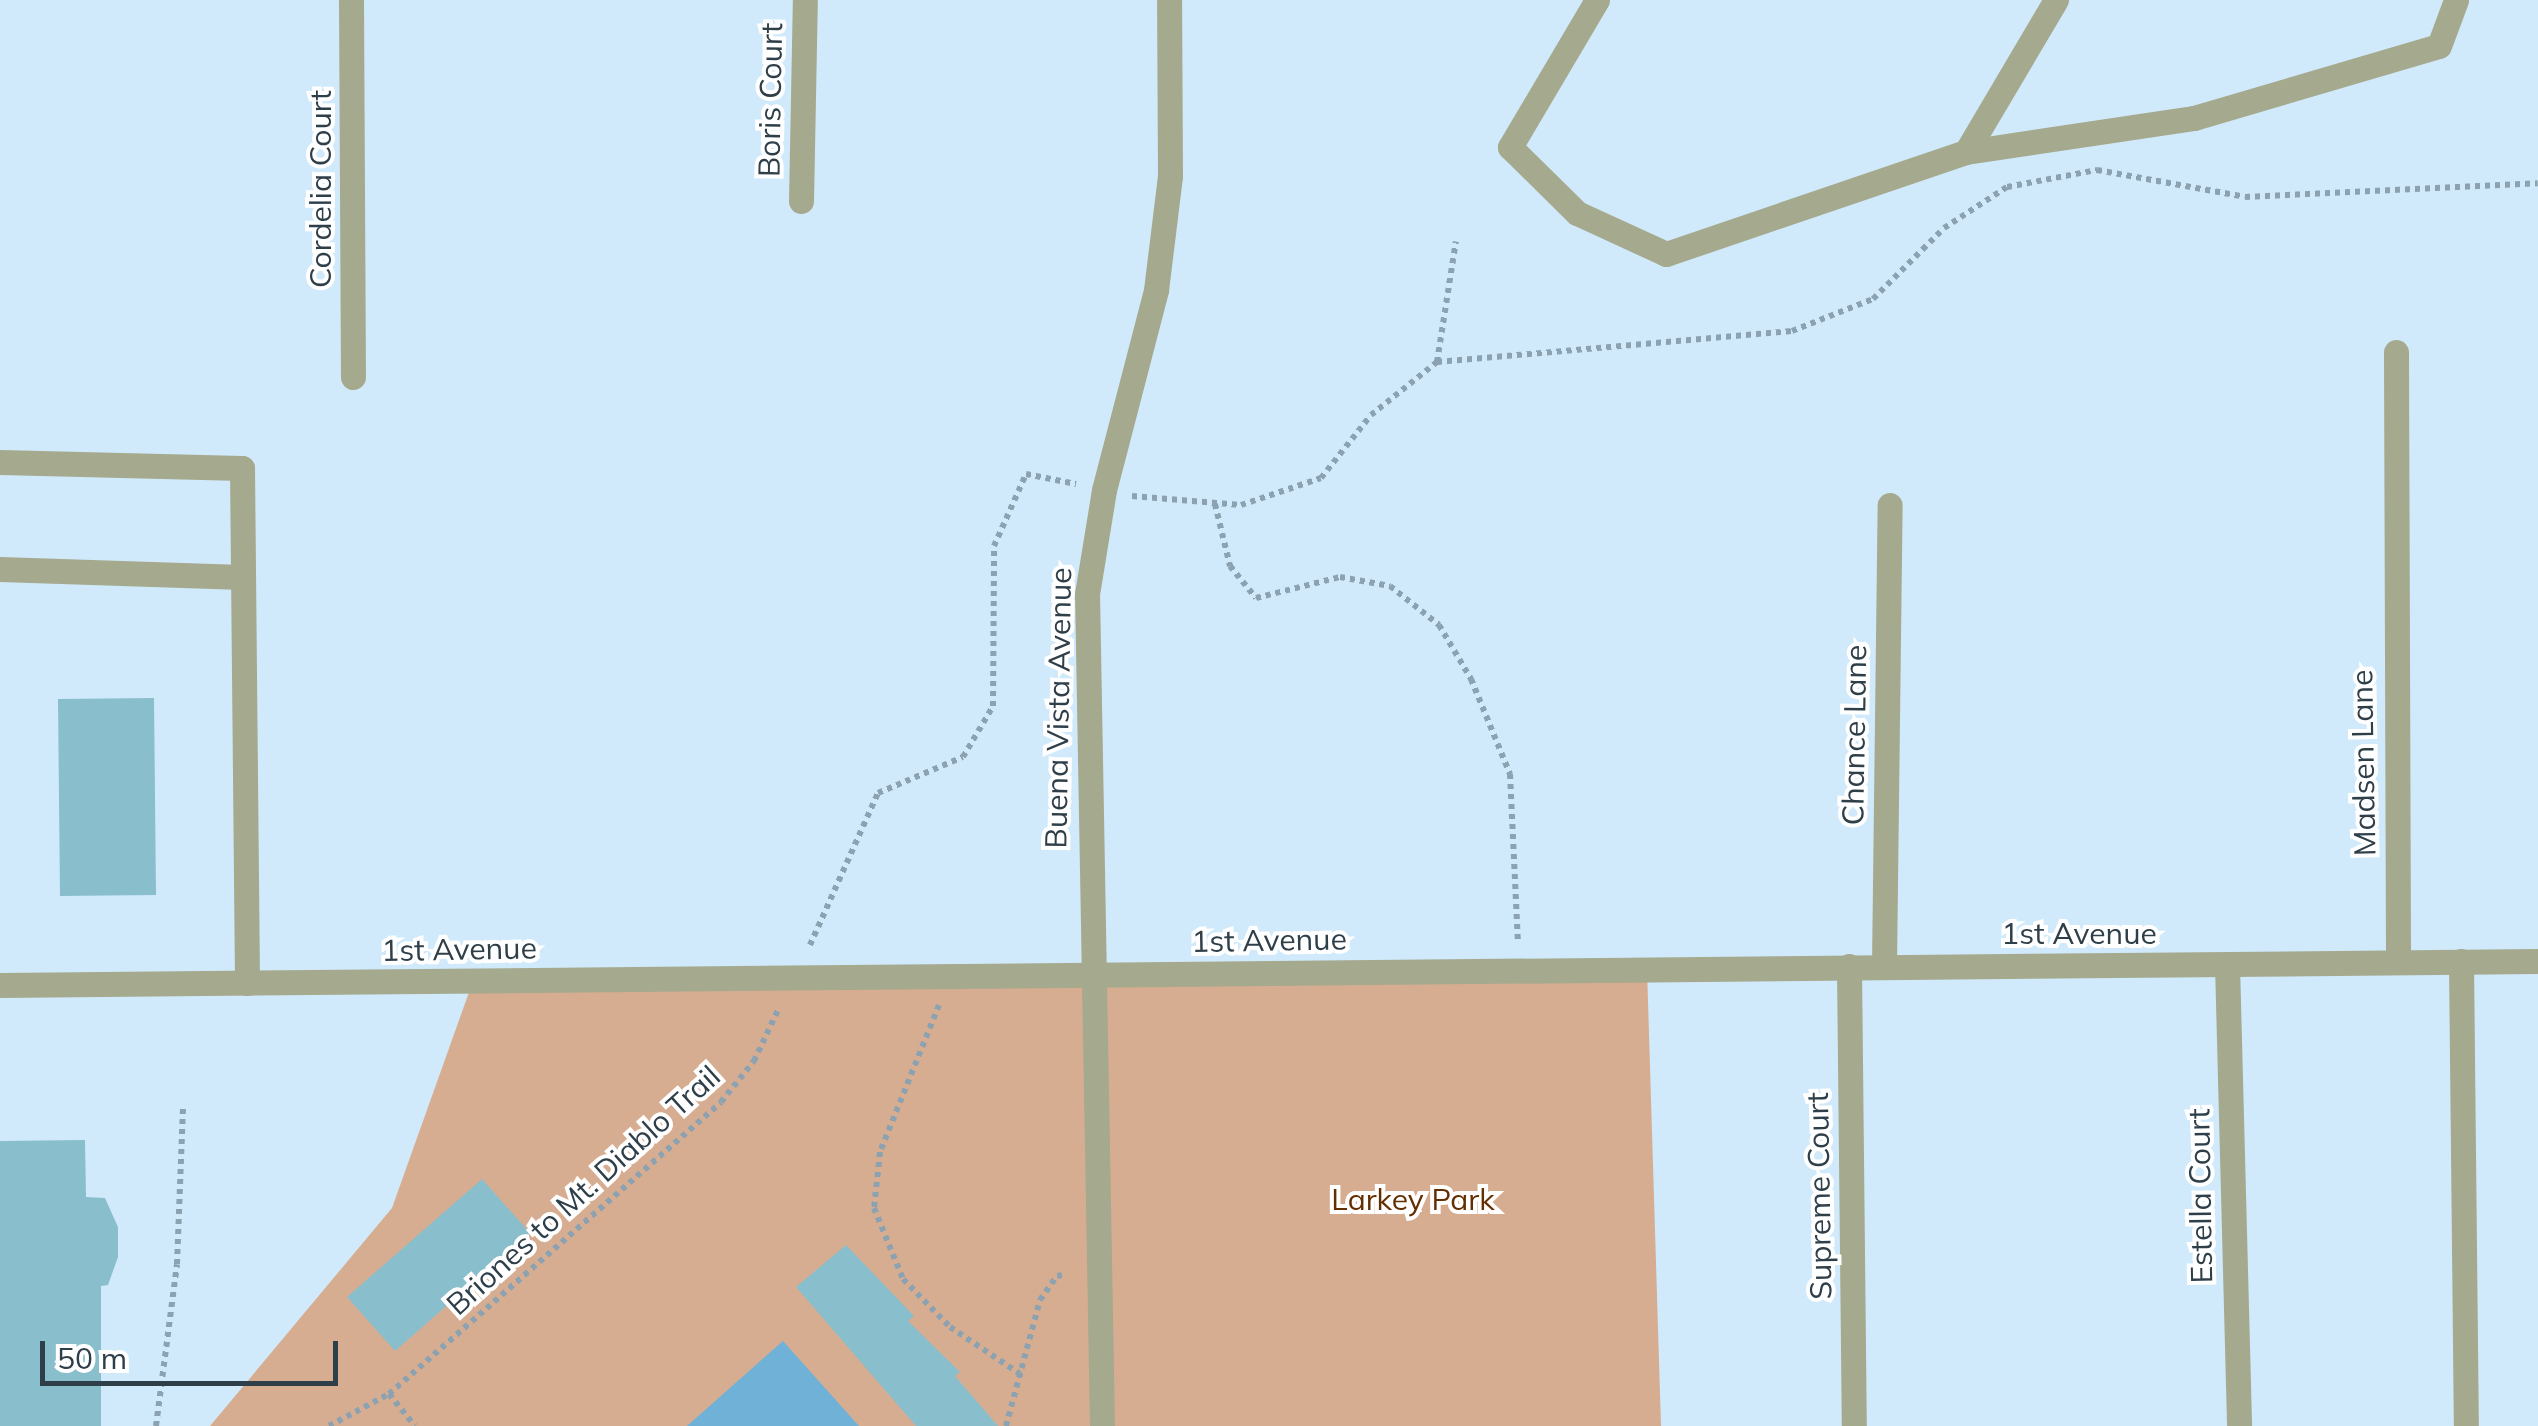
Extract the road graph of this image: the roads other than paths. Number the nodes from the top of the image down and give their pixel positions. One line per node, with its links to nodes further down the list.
1 (351, 0): 10 (street, Cordelia Court)
2 (804, 0): 8 (street, Boris Court)
3 (1169, 0): 21 (street, Buena Vista Avenue)
4 (1597, 0): 7 (street)
5 (2056, 0): 7 (street)
6 (2456, 0): 7 (street)
7 (1966, 152)
8 (801, 201)
9 (2396, 352): 15 (street, Madsen Lane)
10 (353, 377)
11 (0, 462): 14 (street)
12 (1890, 505): 20 (street, Chance Lane)
13 (0, 569): 14 (street)
14 (243, 576): 22 (street)
15 (2398, 961): 16 (street, 1st Avenue); 18 (street, 1st Avenue)
16 (2461, 961): 17 (street, 1st Avenue); 27 (street)
17 (2538, 961)
18 (2227, 964): 20 (street, 1st Avenue); 26 (street, Estella Court)
19 (1848, 966): 20 (street, 1st Avenue); 21 (street, 1st Avenue); 25 (street, Supreme Court)
20 (1884, 966)
21 (1089, 975): 22 (street, 1st Avenue); 24 (street, Buena Vista Avenue)
22 (247, 984): 23 (street, 1st Avenue)
23 (0, 985)
24 (1102, 1426)
25 (1854, 1426)
26 (2239, 1426)
27 (2466, 1426)

